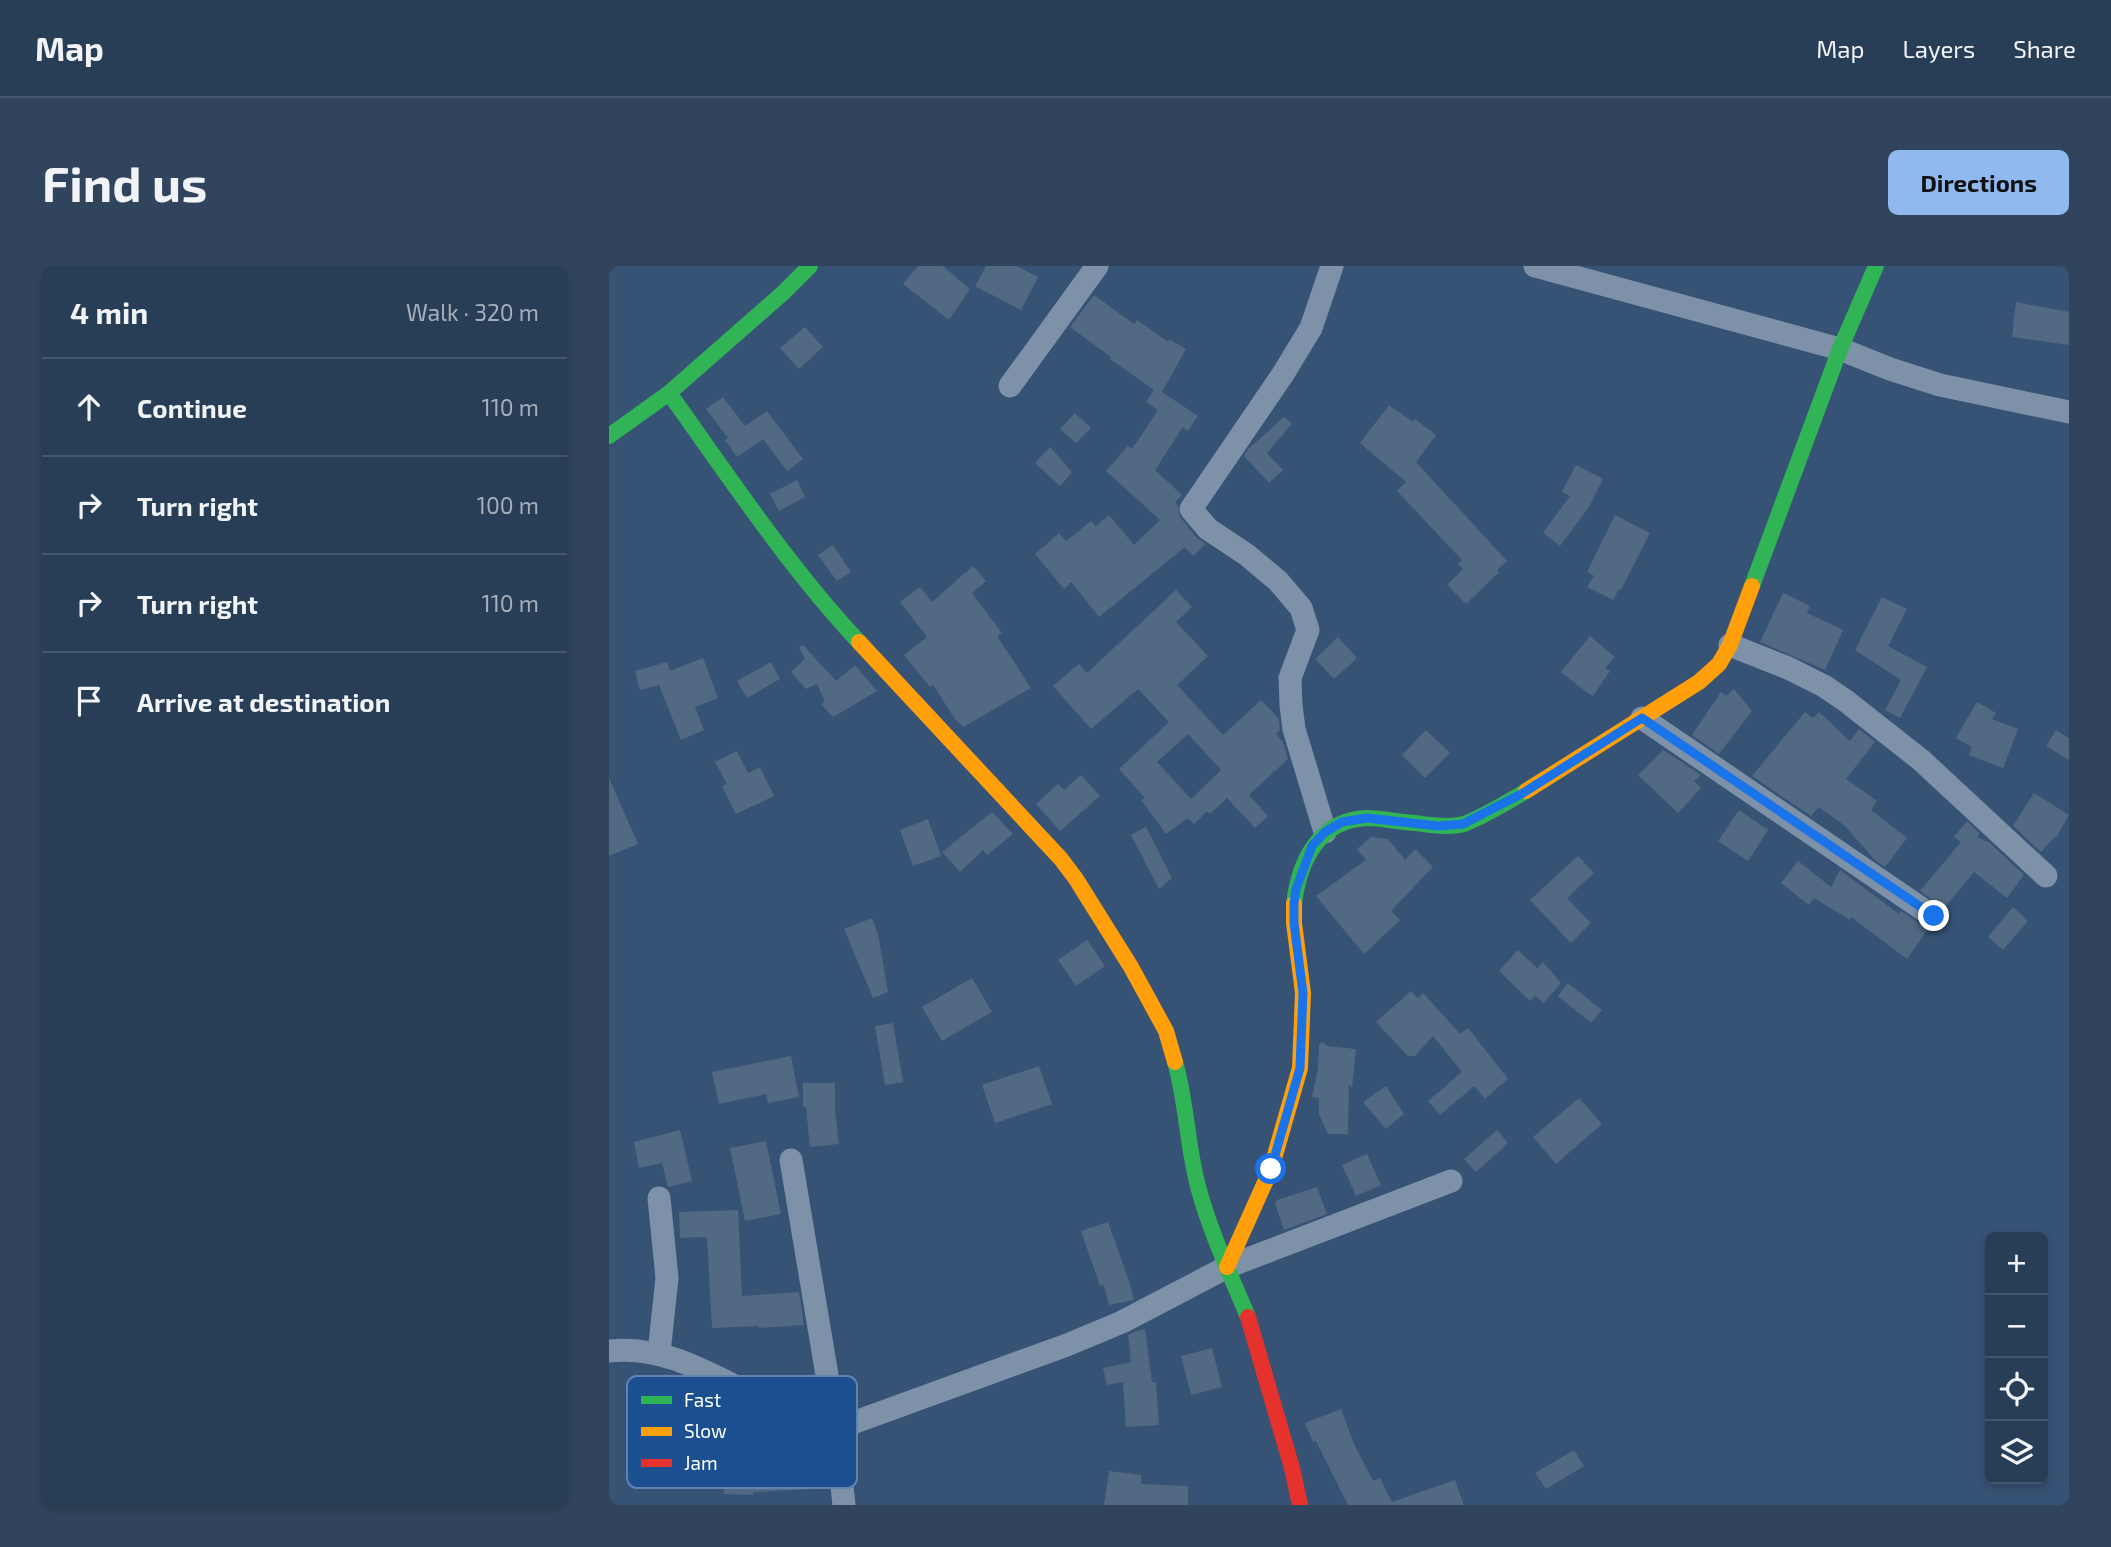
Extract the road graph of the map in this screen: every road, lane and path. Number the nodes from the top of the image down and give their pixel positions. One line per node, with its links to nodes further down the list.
1 (810, 266): 8 (street)
2 (1097, 266): 7 (street)
3 (1332, 266): 13 (street)
4 (1535, 266): 6 (street)
5 (1877, 266): 6 (street)
6 (1840, 349): 9 (street); 11 (street)
7 (1010, 386)
8 (669, 393): 10 (street); 19 (street)
9 (2069, 412)
10 (609, 436)
11 (1730, 645): 12 (street); 14 (street)
12 (1642, 718): 13 (street); 15 (street)
13 (1325, 832): 19 (street)
14 (2046, 876)
15 (1934, 916)
16 (792, 1160): 23 (street)
17 (1451, 1181): 19 (street)
18 (659, 1198): 21 (street)
19 (1227, 1267): 24 (street); 25 (street)
20 (609, 1351): 21 (street)
21 (659, 1353): 22 (street)
22 (714, 1376)
23 (828, 1376)
24 (857, 1422)
25 (1300, 1505)

